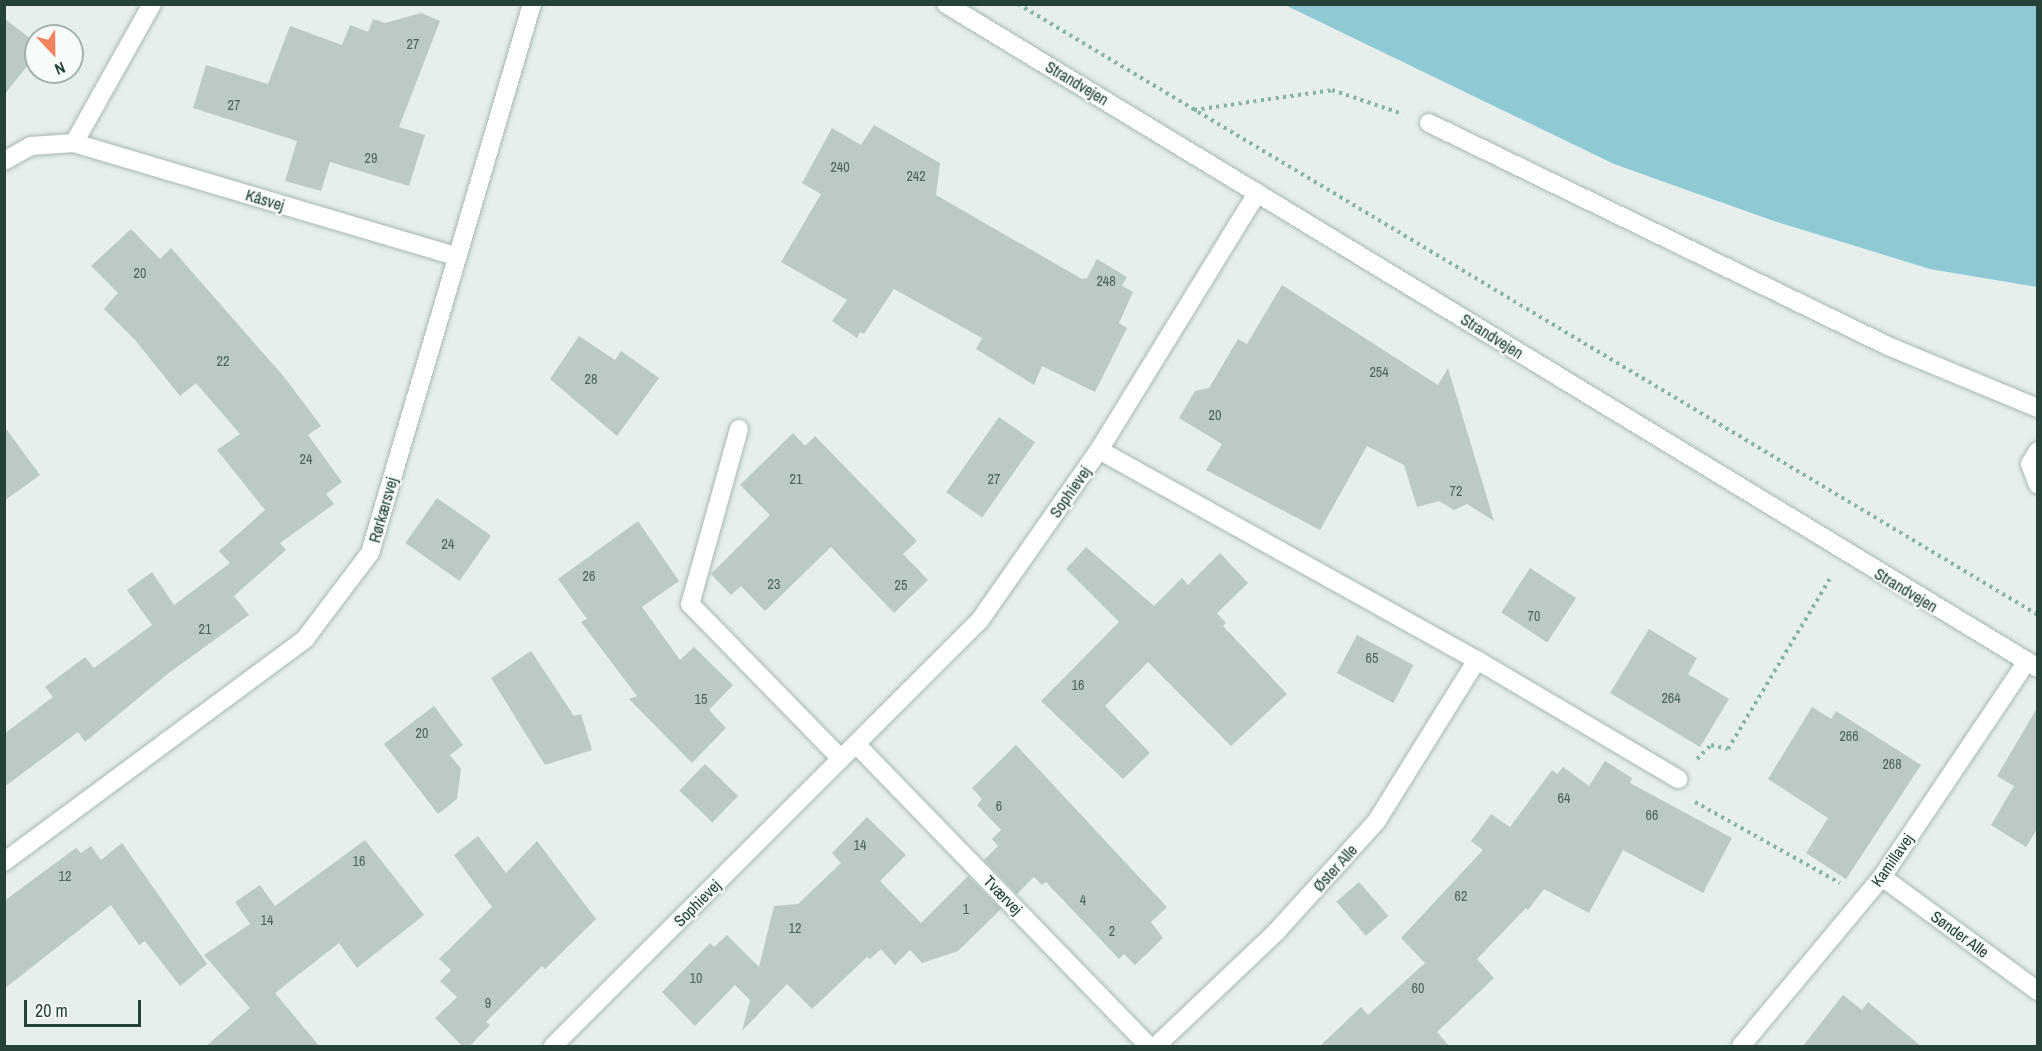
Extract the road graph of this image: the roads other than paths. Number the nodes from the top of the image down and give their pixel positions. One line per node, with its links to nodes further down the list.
1 (152, 4): 5 (street)
2 (532, 4): 8 (street, Rørkærsvej)
3 (946, 4): 7 (street, Strandvejen)
4 (1429, 123): 9 (street)
5 (74, 143): 6 (street, Kåsvej); 8 (street, Kåsvej)
6 (4, 161)
7 (1257, 193): 11 (street, Sophievej); 15 (street, Strandvejen)
8 (456, 256): 19 (street, Rørkærsvej)
9 (2037, 402)
10 (739, 429): 17 (street)
11 (1099, 450): 14 (street); 16 (street, Sophievej)
12 (2037, 451): 13 (street)
13 (2037, 485)
14 (1477, 660): 18 (street); 24 (street, Øster Alle)
15 (2032, 665): 20 (street, Kamillavej)
16 (856, 744): 17 (street, Sophievej); 23 (street, Tværvej)
17 (841, 759): 22 (street, Sophievej)
18 (1678, 779)
19 (4, 862)
20 (1882, 877): 21 (street, Sønder Alle); 25 (street, Kamillavej)
21 (2037, 991)
22 (553, 1047)
23 (1149, 1047)
24 (1156, 1047)
25 (1741, 1047)

